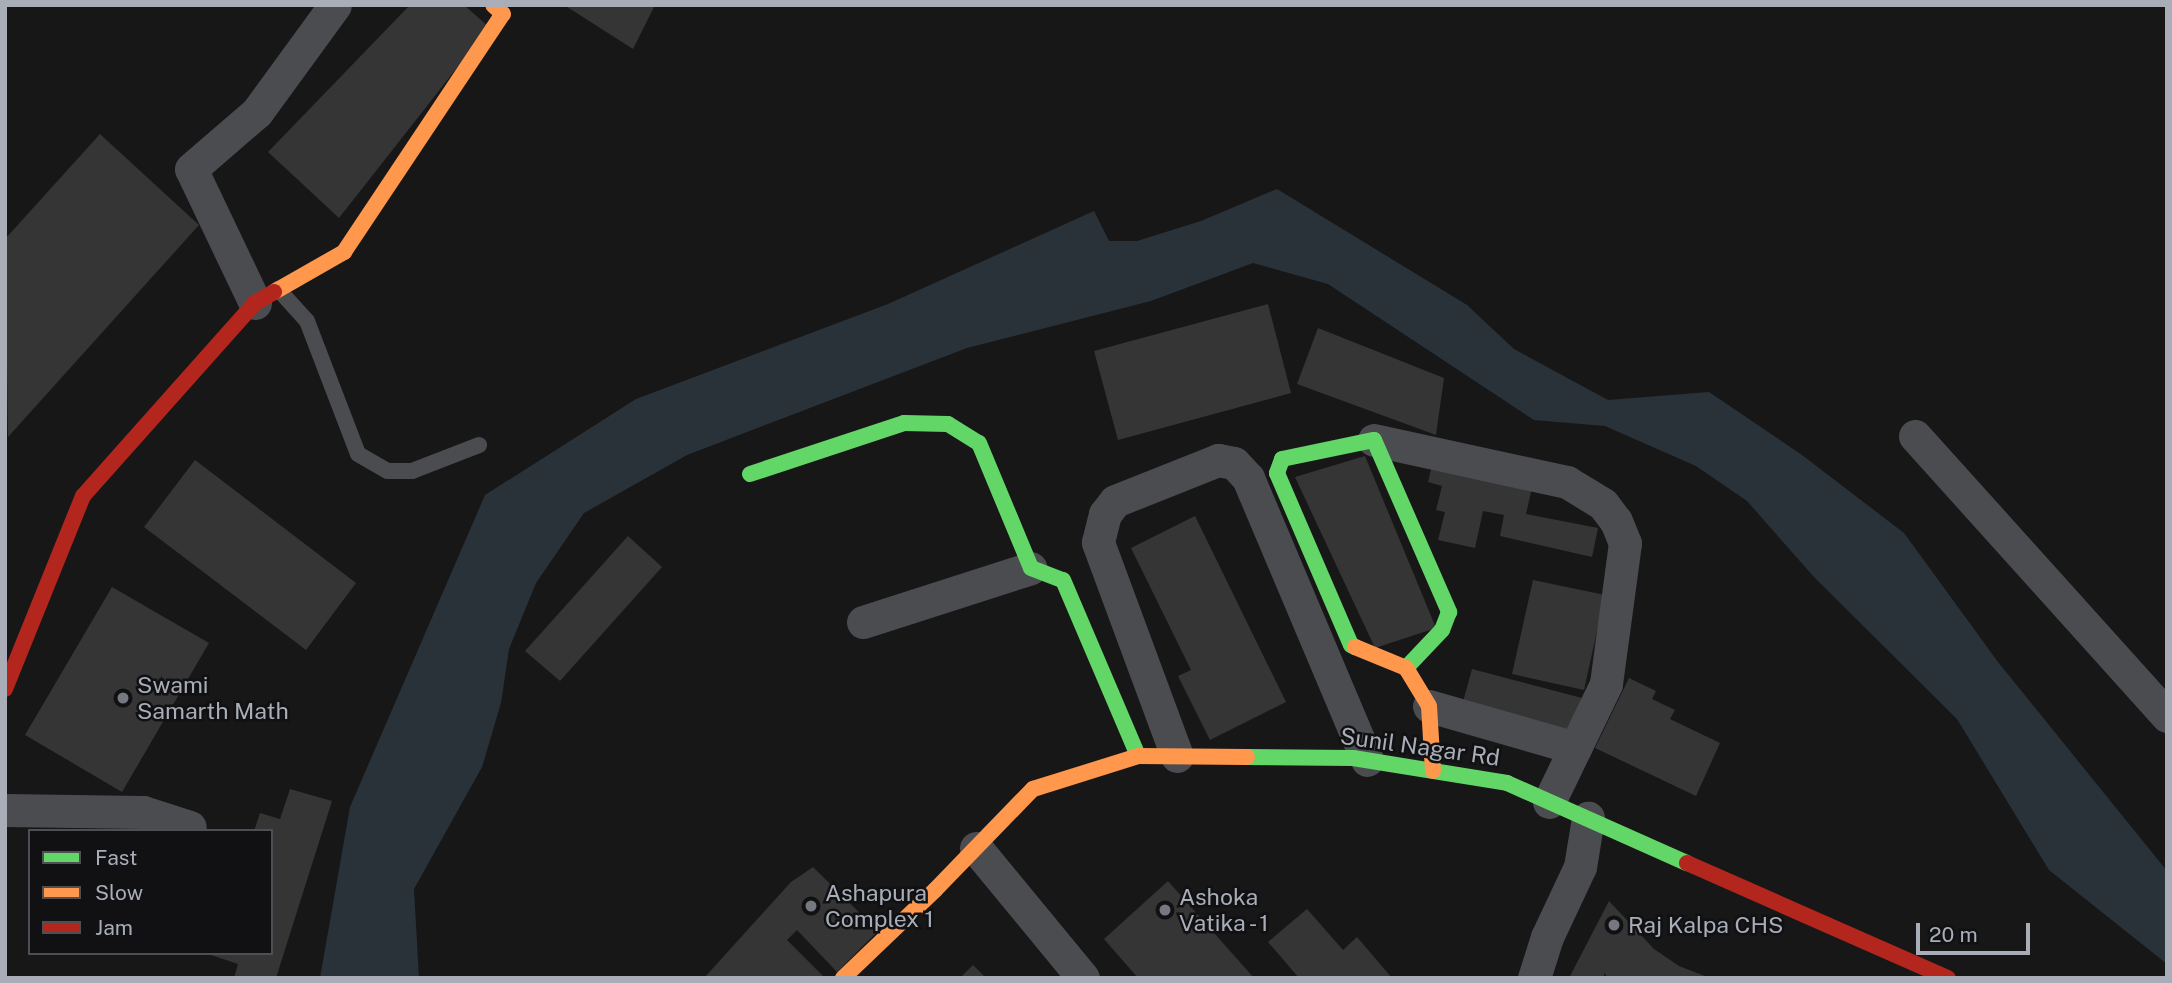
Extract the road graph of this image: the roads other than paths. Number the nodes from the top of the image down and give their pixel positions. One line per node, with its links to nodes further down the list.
1 (335, 5): 3 (street)
2 (493, 5): 3 (street)
3 (267, 296): 6 (lane); 11 (street)
4 (1916, 436): 13 (street)
5 (1374, 440): 10 (street); 10 (street); 14 (street)
6 (479, 445)
7 (750, 474): 8 (street)
8 (1031, 568): 9 (street); 15 (street)
9 (863, 622)
10 (1406, 668): 12 (street)
11 (5, 688)
12 (1429, 706): 14 (street); 18 (street)
13 (2167, 716)
14 (1575, 748): 19 (street)
15 (1138, 756): 16 (street, Sunil Nagar Rd); 23 (street, Sunil Nagar Rd)
16 (1177, 756): 17 (street, Sunil Nagar Rd); 17 (street)
17 (1367, 760): 18 (street, Sunil Nagar Rd)
18 (1433, 771): 19 (street, Sunil Nagar Rd)
19 (1549, 802): 21 (street, Sunil Nagar Rd)
20 (5, 810): 22 (street)
21 (1588, 818): 26 (street); 27 (street, Sunil Nagar Rd)
22 (190, 827)
23 (976, 848): 24 (street, Sunil Nagar Rd); 25 (street)
24 (843, 978)
25 (1083, 978)
26 (1534, 978)
27 (1948, 978)

